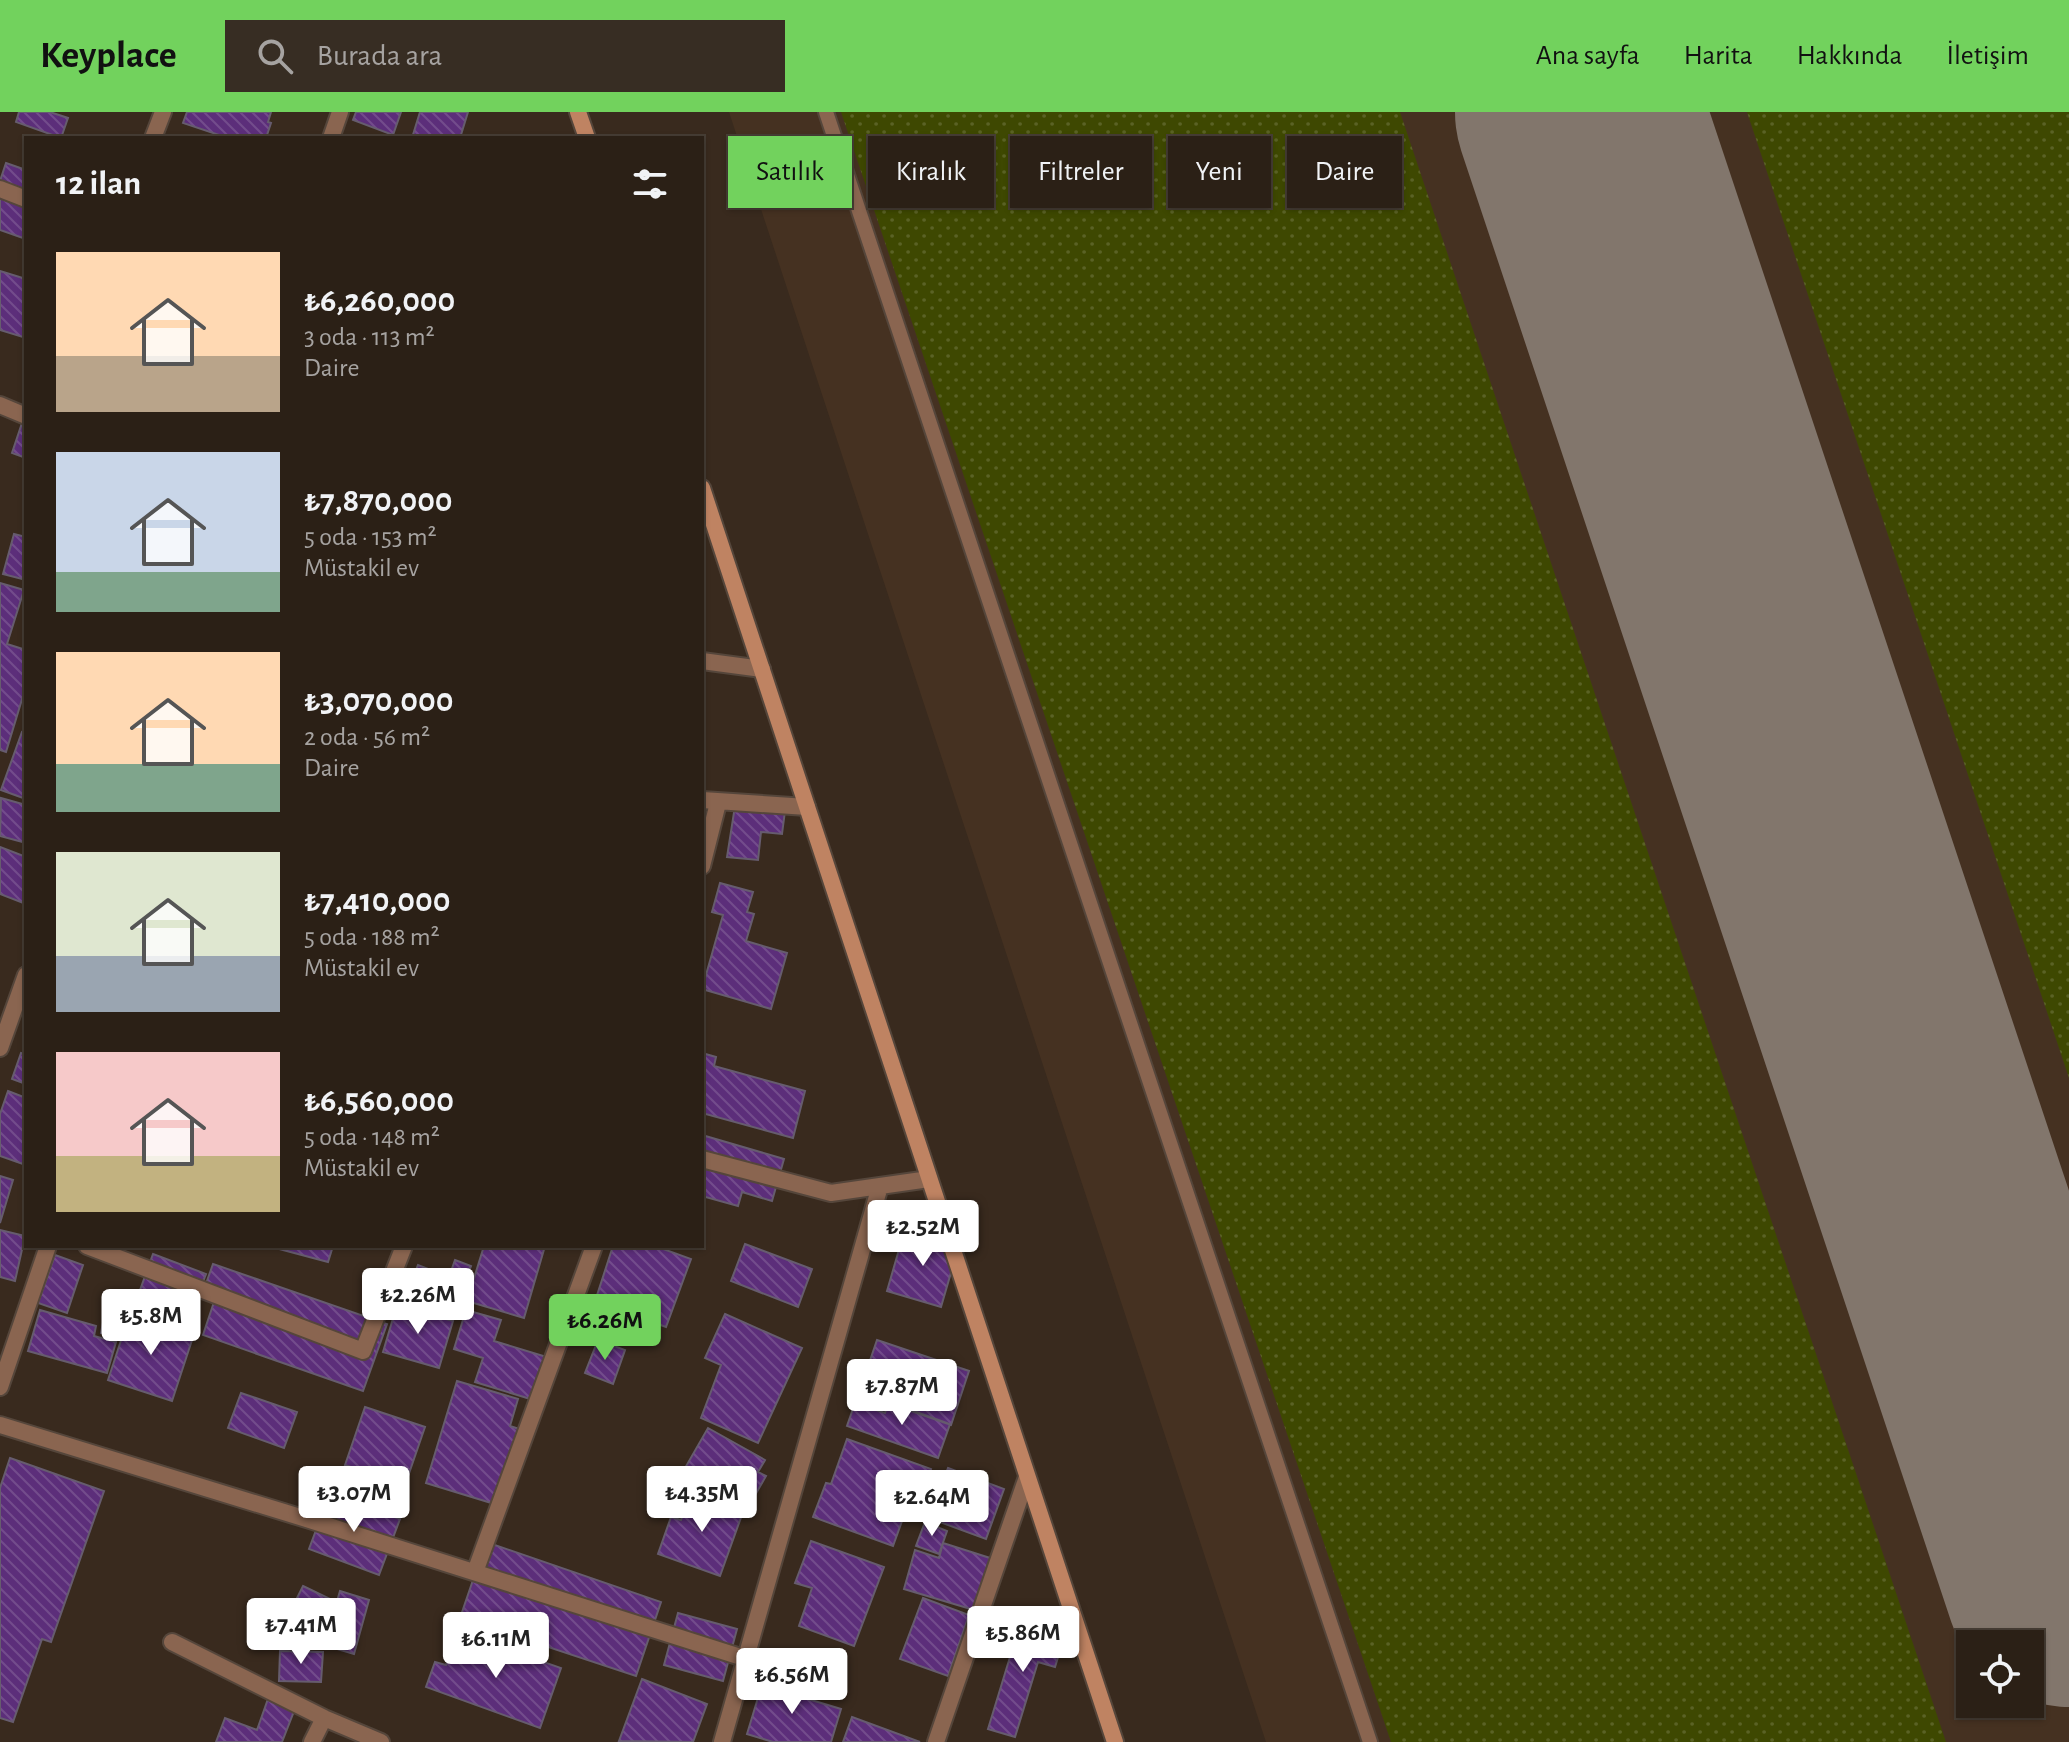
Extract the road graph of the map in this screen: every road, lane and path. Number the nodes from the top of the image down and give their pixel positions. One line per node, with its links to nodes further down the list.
1 (163, 112): 5 (street)
2 (340, 112): 6 (street)
3 (578, 112): 7 (main road)
4 (826, 112): 39 (lane)
5 (154, 136)
6 (332, 136)
7 (586, 136)
8 (0, 189): 9 (street)
9 (24, 198)
10 (0, 405): 11 (street)
11 (24, 415)
12 (704, 494): 14 (main road)
13 (704, 661): 14 (street)
14 (762, 669): 16 (main road)
15 (710, 802): 16 (street); 17 (street)
16 (807, 807): 21 (main road)
17 (704, 850)
18 (24, 981): 19 (street)
19 (0, 1048)
20 (704, 1160): 22 (street)
21 (929, 1179): 22 (street); 29 (main road)
22 (880, 1186): 32 (street)
23 (47, 1248): 27 (street)
24 (92, 1248): 25 (street)
25 (403, 1248)
26 (593, 1248): 30 (street)
27 (0, 1387)
28 (0, 1425): 30 (street)
29 (1027, 1477): 37 (street); 38 (main road)
30 (475, 1572): 32 (street)
31 (172, 1642): 33 (street)
32 (747, 1659): 36 (street)
33 (324, 1718): 34 (street); 35 (street)
34 (312, 1742)
35 (381, 1742)
36 (722, 1742)
37 (936, 1742)
38 (1115, 1742)
39 (1370, 1742)

